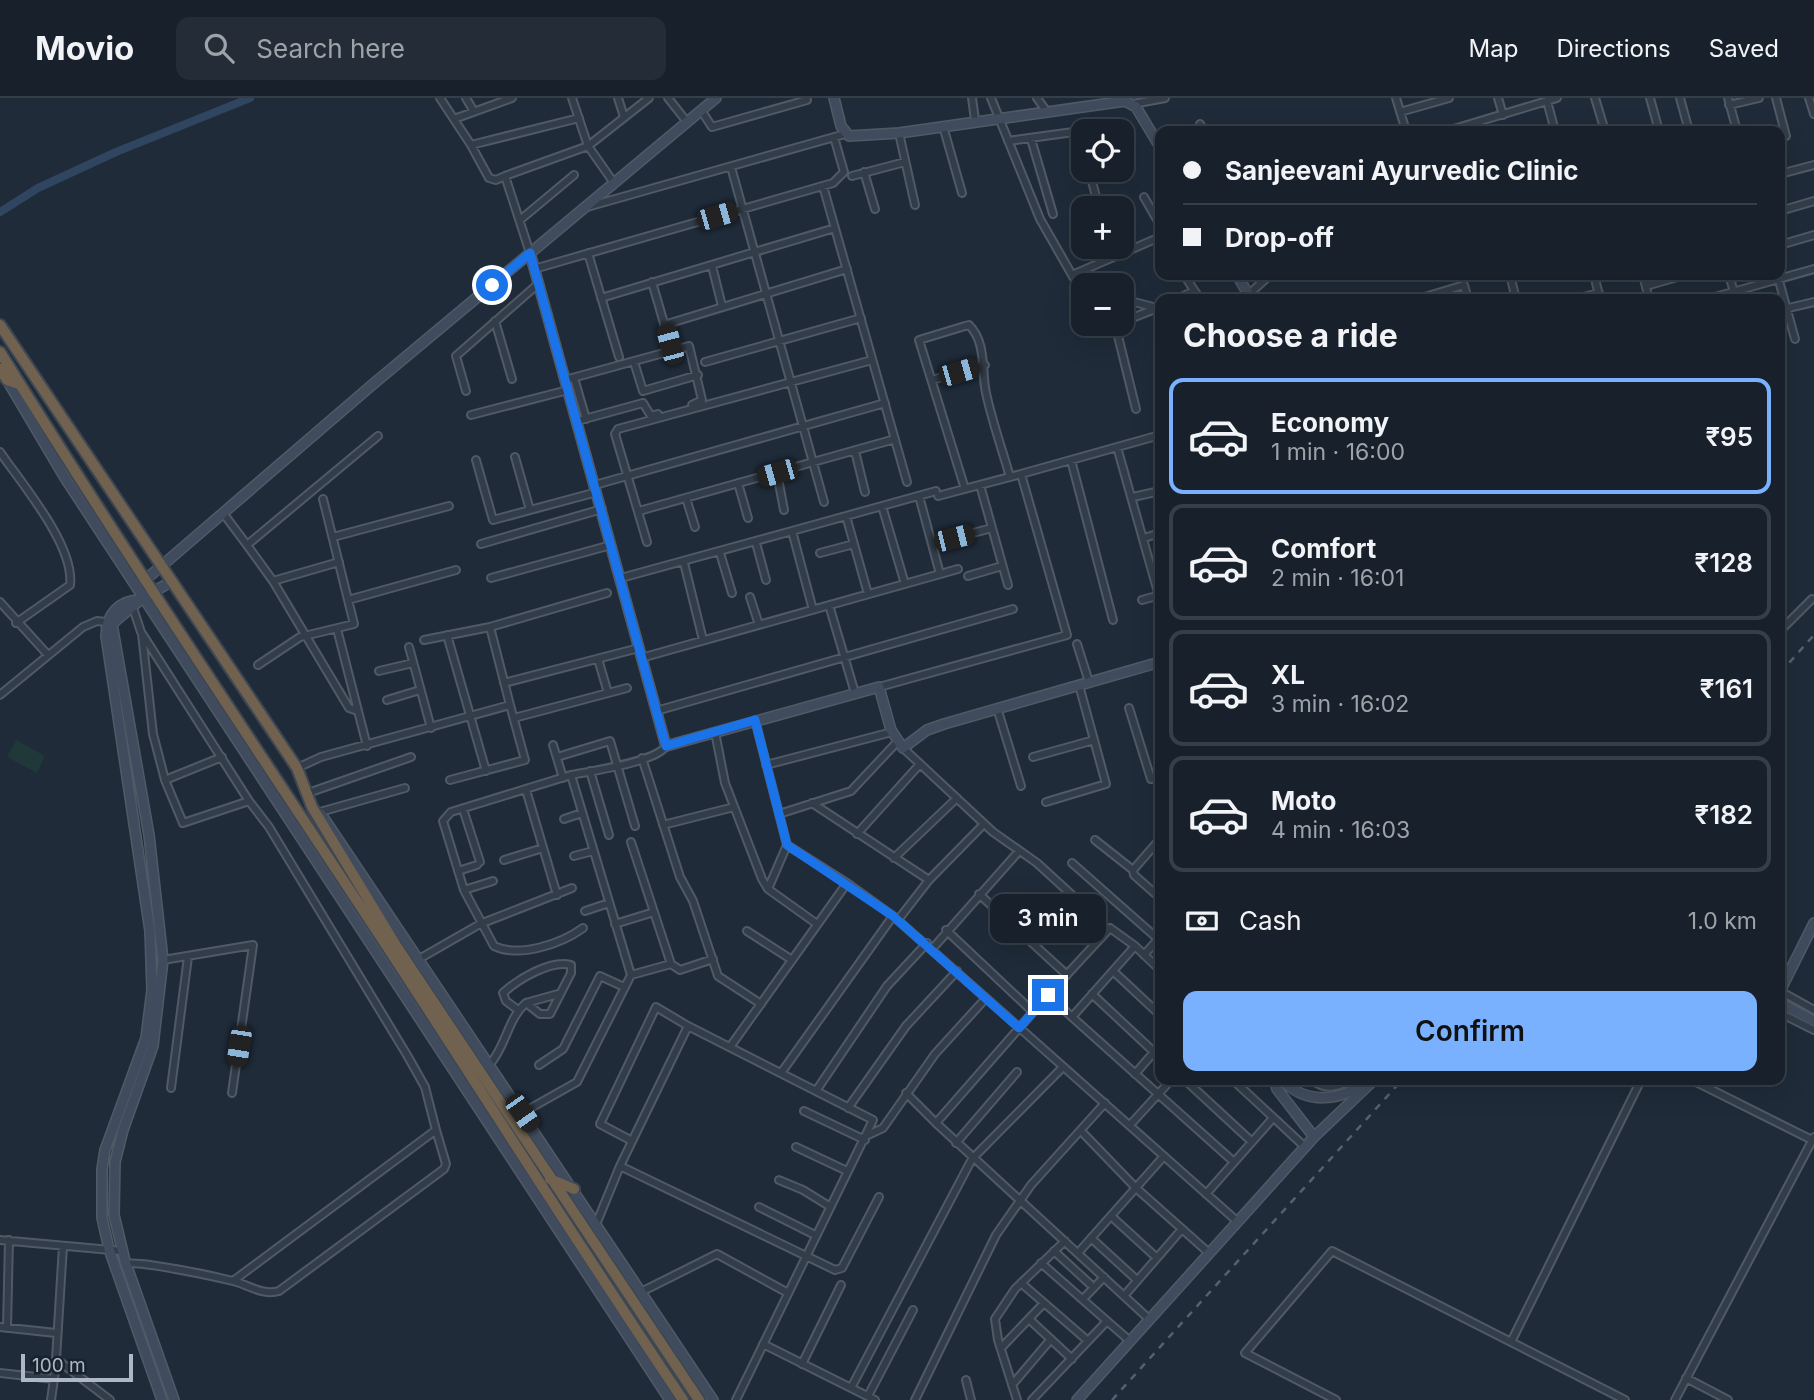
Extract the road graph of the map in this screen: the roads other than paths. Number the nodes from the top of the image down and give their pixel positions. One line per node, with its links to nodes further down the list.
1 (440, 98): 39 (street)
2 (466, 98): 30 (street)
3 (512, 98): 30 (street)
4 (572, 98): 37 (street)
5 (618, 98): 36 (street)
6 (649, 98): 36 (street)
7 (668, 98): 41 (street)
8 (716, 98): 31 (street)
9 (972, 98): 40 (street)
10 (991, 98): 38 (street)
11 (1037, 98): 33 (street)
12 (1165, 98): 29 (street)
13 (1396, 98): 32 (street)
14 (1449, 98): 32 (street)
15 (1498, 98): 35 (street)
16 (1558, 98): 25 (street)
17 (1595, 98): 46 (street)
18 (1650, 98): 47 (street)
19 (1679, 98): 48 (street)
20 (1759, 98): 26 (street)
21 (1776, 98): 50 (street)
22 (1809, 98): 34 (street)
23 (837, 99): 53 (street)
24 (807, 100): 27 (street)
25 (1547, 101): 28 (street); 45 (street)
26 (1729, 101): 49 (street)
27 (786, 102): 31 (street)
28 (1534, 102): 35 (street)
29 (1133, 104): 33 (street); 55 (street)
30 (473, 110): 39 (street)
31 (701, 110): 41 (street)
32 (1400, 112): 43 (street)
33 (1048, 114): 38 (street)
34 (1814, 114)
35 (1503, 115): 44 (street)
36 (624, 117): 58 (street)
37 (579, 118): 57 (street); 58 (street)
38 (999, 118): 40 (street); 56 (street)
39 (454, 119): 57 (street)
40 (975, 120): 42 (street)
41 (687, 122): 67 (street)
42 (943, 126): 52 (street); 69 (street)
43 (1404, 126)
44 (1474, 126)
45 (1554, 126)
46 (1603, 126)
47 (1658, 126)
48 (1687, 126)
49 (1736, 126)
50 (1783, 126)
51 (1071, 132): 54 (street)
52 (899, 133): 53 (street); 59 (street)
53 (840, 135): 61 (street); 68 (street)
54 (1031, 139): 56 (street); 77 (street)
55 (1155, 139)
56 (1008, 141): 93 (street)
57 (471, 145): 65 (street)
58 (588, 146): 65 (street); 67 (street)
59 (905, 162): 62 (street); 72 (street)
60 (1814, 165): 63 (street)
61 (731, 167): 73 (street); 74 (street)
62 (864, 173): 66 (street); 75 (street)
63 (1785, 173)
64 (574, 175): 79 (street)
65 (505, 176): 79 (street)
66 (852, 176)
67 (614, 183): 73 (street)
68 (823, 186): 74 (street); 80 (street)
69 (962, 193)
70 (1144, 197): 78 (street)
71 (1814, 201): 76 (street)
72 (915, 205)
73 (583, 209): 86 (street)
74 (743, 209): 85 (street); 87 (street)
75 (875, 209)
76 (1785, 210)
77 (1053, 215)
78 (1155, 216)
79 (520, 220): 86 (street)
80 (835, 228): 85 (street); 91 (street)
81 (1814, 235): 83 (street)
82 (1155, 239): 84 (street)
83 (1785, 244)
84 (1134, 249)
85 (754, 252): 89 (street); 105 (street)
86 (530, 253): 90 (street); 183 (street)
87 (588, 253): 90 (street); 113 (street)
88 (1110, 259): 94 (street)
89 (712, 266): 101 (street); 116 (street)
90 (534, 269): 102 (street)
91 (847, 269): 105 (street); 122 (street)
92 (1814, 269): 95 (street)
93 (1071, 273)
94 (1077, 273)
95 (1785, 275)
96 (1187, 280): 104 (street)
97 (1265, 280): 108 (street)
98 (1644, 280): 103 (street)
99 (1667, 280): 103 (street)
100 (1771, 280): 112 (street)
101 (652, 282): 113 (street); 125 (street)
102 (538, 284): 123 (street); 140 (street)
103 (1646, 286): 111 (street)
104 (1194, 291): 106 (street); 107 (street)
105 (766, 294): 116 (street); 128 (street)
106 (1188, 294)
107 (1196, 294)
108 (1253, 294)
109 (1434, 294): 110 (street)
110 (1467, 294)
111 (1648, 294)
112 (1737, 294)
113 (601, 298): 131 (street)
114 (1134, 302): 117 (street)
115 (1814, 302): 119 (street)
116 (722, 306): 125 (street)
117 (1155, 306)
118 (1155, 309): 121 (street)
119 (1785, 309)
120 (1785, 314): 127 (street)
121 (1134, 317)
122 (860, 318): 128 (street); 132 (street)
123 (495, 321): 138 (street); 143 (street)
124 (0, 325): 203 (highway)
125 (664, 325): 129 (street)
126 (1121, 336): 147 (street)
127 (1795, 339)
128 (779, 340): 134 (street); 142 (street)
129 (670, 344)
130 (0, 352): 141 (highway)
131 (619, 357)
132 (872, 360): 142 (street); 146 (street)
133 (634, 362): 137 (street); 140 (street); 144 (street)
134 (705, 362)
135 (985, 365): 139 (street); 139 (street); 164 (street)
136 (3, 373): 141 (highway); 221 (street)
137 (698, 375): 144 (street); 145 (street)
138 (512, 379)
139 (932, 380): 169 (street)
140 (571, 381): 148 (street); 149 (street)
141 (19, 383): 211 (highway)
142 (791, 384): 150 (street); 163 (street)
143 (466, 391)
144 (643, 391): 145 (street)
145 (643, 403): 149 (street)
146 (885, 403): 150 (street); 153 (street)
147 (1136, 409)
148 (471, 415)
149 (584, 419): 168 (street)
150 (803, 426): 160 (street); 163 (street)
151 (378, 436): 197 (street)
152 (1155, 436): 154 (street)
153 (895, 439): 155 (street); 165 (street)
154 (1117, 447): 159 (street); 174 (street)
155 (855, 451): 160 (street); 170 (street)
156 (0, 452): 233 (street)
157 (516, 457): 180 (street)
158 (476, 460): 180 (street)
159 (1071, 460): 162 (street); 232 (street)
160 (813, 463): 161 (street); 176 (street)
161 (777, 473): 166 (street); 181 (street)
162 (1021, 474): 164 (street); 257 (street)
163 (627, 476): 168 (street); 182 (street)
164 (1010, 477): 167 (street)
165 (907, 482)
166 (738, 484): 173 (street); 185 (street)
167 (980, 485): 169 (street); 187 (street)
168 (596, 489): 179 (street); 180 (street)
169 (965, 489): 172 (street)
170 (865, 492)
171 (1155, 492): 174 (street)
172 (919, 496): 178 (street); 207 (street)
173 (686, 498): 182 (street); 186 (street)
174 (1133, 498): 192 (street)
175 (323, 499): 190 (street)
176 (824, 502)
177 (449, 506): 190 (street)
178 (882, 506): 184 (street); 216 (street)
179 (602, 509): 195 (street); 198 (street)
180 (530, 510)
181 (784, 510)
182 (639, 511): 193 (street)
183 (223, 513): 197 (street); 203 (street)
184 (846, 516): 188 (street); 196 (street)
185 (748, 518)
186 (695, 527)
187 (992, 528): 191 (street); 204 (street)
188 (792, 531): 194 (street); 231 (street)
189 (1155, 535): 192 (street)
190 (332, 537): 201 (street)
191 (954, 538)
192 (1144, 538): 215 (street)
193 (647, 542)
194 (756, 543): 199 (street); 212 (street)
195 (481, 544)
196 (854, 544): 200 (street); 220 (street)
197 (247, 545): 214 (street)
198 (611, 545): 209 (street); 210 (street)
199 (720, 553): 202 (street); 219 (street)
200 (820, 553)
201 (339, 562): 214 (street); 225 (street)
202 (684, 563): 210 (street); 243 (street)
203 (161, 565): 211 (street); 213 (highway)
204 (1002, 566): 208 (street); 217 (street)
205 (958, 569): 207 (street)
206 (456, 570): 225 (street)
207 (940, 574): 216 (street)
208 (968, 576)
209 (491, 578)
210 (621, 578): 246 (street)
211 (144, 580): 221 (highway)
212 (766, 580)
213 (172, 581): 221 (street); 288 (highway)
214 (273, 581): 241 (street)
215 (1155, 581)
216 (905, 584): 220 (street)
217 (1008, 585)
218 (607, 593): 237 (street)
219 (732, 593)
220 (868, 594): 229 (street)
221 (146, 597): 228 (street); 414 (street); 421 (highway)
222 (750, 597): 235 (street)
223 (1155, 597): 226 (street)
224 (1812, 599): 236 (street)
225 (348, 600): 238 (street)
226 (1142, 600)
227 (0, 602): 233 (street)
228 (131, 604): 234 (street); 239 (street); 356 (street)
229 (829, 605): 231 (street); 248 (street)
230 (1013, 609): 248 (street)
231 (813, 610): 235 (street)
232 (1113, 621)
233 (16, 622): 247 (street)
234 (106, 622): 247 (street); 355 (street)
235 (759, 625): 243 (street)
236 (1785, 626)
237 (490, 627): 240 (street); 255 (street)
238 (337, 629): 241 (street); 267 (street)
239 (141, 632): 280 (street); 294 (street)
240 (447, 635): 242 (street); 269 (street)
241 (306, 636): 252 (street); 267 (street)
242 (424, 640)
243 (704, 640): 246 (street)
244 (1077, 644): 254 (street)
245 (409, 647): 250 (street)
246 (640, 653): 249 (street); 268 (street)
247 (48, 655): 262 (street)
248 (844, 658): 261 (street); 268 (street)
249 (598, 659): 255 (street); 260 (street)
250 (413, 663): 253 (street); 259 (street)
251 (1155, 663): 254 (street)
252 (258, 665)
253 (379, 671)
254 (1089, 682): 256 (street)
255 (504, 683): 264 (street)
256 (1079, 685): 266 (street); 275 (street)
257 (879, 687): 261 (street); 274 (street)
258 (627, 688): 260 (street)
259 (420, 690): 263 (street); 272 (street)
260 (608, 693): 270 (street)
261 (855, 693): 271 (street)
262 (0, 695)
263 (387, 700)
264 (510, 705): 269 (street); 270 (street)
265 (1129, 708): 293 (street)
266 (997, 709): 277 (street); 296 (street)
267 (358, 711): 278 (street)
268 (656, 711): 279 (street)
269 (471, 717): 272 (street); 289 (street)
270 (514, 718): 289 (street)
271 (755, 720): 273 (street); 287 (street)
272 (431, 728): 278 (street)
273 (715, 732): 279 (street); 304 (street)
274 (892, 732): 277 (street); 287 (street)
275 (1094, 740): 283 (street); 302 (street)
276 (553, 745): 282 (street)
277 (901, 745): 285 (street); 303 (street)
278 (367, 746): 288 (street)
279 (666, 746): 284 (street)
280 (222, 757): 294 (street); 301 (street)
281 (411, 757): 299 (street)
282 (556, 757): 286 (street); 292 (street)
283 (1033, 757)
284 (642, 758): 286 (street); 311 (street)
285 (920, 764): 300 (street); 313 (street)
286 (618, 765): 290 (street); 312 (street)
287 (766, 765): 308 (street)
288 (298, 768): 299 (highway)
289 (485, 771): 295 (street)
290 (590, 771): 291 (street); 314 (street)
291 (572, 775): 292 (street); 307 (street)
292 (563, 778): 298 (street)
293 (1155, 778)
294 (165, 779): 301 (street)
295 (450, 780)
296 (1021, 786)
297 (405, 788): 306 (street)
298 (526, 790): 305 (street); 319 (street)
299 (308, 793): 306 (highway)
300 (957, 798): 310 (street); 323 (street)
301 (249, 801): 420 (street)
302 (1046, 802)
303 (812, 803): 308 (street); 313 (street)
304 (734, 807): 311 (street); 332 (street)
305 (463, 809): 327 (street); 327 (street)
306 (316, 810): 357 (street); 436 (highway)
307 (582, 813): 309 (street); 321 (street)
308 (779, 814): 317 (street)
309 (564, 819)
310 (984, 824): 320 (street); 328 (street)
311 (663, 825): 358 (street)
312 (635, 826)
313 (856, 834): 323 (street)
314 (609, 835)
315 (1095, 840): 326 (street)
316 (631, 842): 339 (street)
317 (787, 845): 330 (street); 332 (street)
318 (1155, 845): 326 (street)
319 (544, 848): 324 (street); 336 (street)
320 (1019, 850): 335 (street); 349 (street)
321 (593, 851): 322 (street); 337 (street)
322 (574, 856)
323 (894, 858): 328 (street)
324 (504, 860)
325 (1072, 863): 348 (street)
326 (1133, 870): 334 (street)
327 (458, 871): 333 (street)
328 (929, 880): 340 (street)
329 (493, 881): 333 (street)
330 (847, 883): 340 (street); 344 (street)
331 (572, 888): 336 (street)
332 (768, 889): 344 (street)
333 (464, 890): 342 (street)
334 (1155, 892)
335 (979, 894): 346 (street); 349 (street)
336 (557, 895): 342 (street)
337 (608, 903): 338 (street); 343 (street)
338 (585, 911)
339 (654, 912): 343 (street); 360 (street)
340 (896, 918): 351 (street); 392 (street)
341 (1814, 923): 366 (street)
342 (480, 924): 345 (street); 357 (street)
343 (615, 924): 364 (street)
344 (817, 924): 359 (street)
345 (583, 928)
346 (946, 930): 351 (street); 379 (street)
347 (747, 931): 359 (street)
348 (1155, 935)
349 (1033, 941): 365 (street)
350 (1155, 943): 353 (street)
351 (930, 946): 362 (street); 406 (street)
352 (1135, 946): 353 (street); 363 (street); 365 (street)
353 (1144, 955): 361 (street)
354 (188, 957): 356 (street); 405 (street); 407 (street)
355 (151, 958): 356 (street); 455 (street)
356 (163, 959): 456 (street)
357 (419, 959): 388 (street)
358 (713, 959): 360 (street); 374 (street)
359 (792, 960): 374 (street)
360 (671, 964): 364 (street)
361 (1155, 965)
362 (957, 971): 372 (street); 411 (street)
363 (1113, 971): 369 (street); 377 (street)
364 (631, 975): 367 (street)
365 (1067, 975): 371 (street)
366 (1785, 981)
367 (624, 987): 389 (street); 413 (street)
368 (558, 994): 373 (street); 373 (street); 376 (street)
369 (1092, 994): 381 (street); 387 (street)
370 (1785, 994): 378 (street)
371 (1048, 995): 379 (street); 381 (street)
372 (986, 998): 384 (street); 408 (street)
373 (526, 1003): 376 (street)
374 (761, 1004): 386 (street)
375 (1785, 1006): 382 (street)
376 (518, 1010): 388 (street)
377 (1155, 1010)
378 (1814, 1010)
379 (1033, 1012): 384 (street)
380 (1785, 1016): 385 (street)
381 (1072, 1017): 393 (street)
382 (1814, 1021)
383 (688, 1026): 386 (street); 426 (street); 426 (street)
384 (1019, 1028): 390 (street); 418 (street)
385 (1814, 1030)
386 (730, 1047): 392 (street)
387 (1154, 1052): 393 (street)
388 (490, 1064): 413 (street)
389 (539, 1065)
390 (1063, 1067): 410 (street); 432 (street)
391 (1017, 1072): 428 (street)
392 (781, 1073): 406 (street)
393 (1135, 1074): 409 (street)
394 (1166, 1085): 409 (street)
395 (1190, 1085): 427 (street)
396 (1238, 1085): 415 (street)
397 (1276, 1085): 424 (street)
398 (1287, 1085): 401 (street)
399 (1318, 1085): 400 (street)
400 (1337, 1085)
401 (1359, 1085)
402 (1369, 1085): 424 (street)
403 (1639, 1085): 486 (street)
404 (1702, 1085): 425 (street)
405 (171, 1088)
406 (816, 1091): 411 (street)
407 (232, 1093)
408 (906, 1093): 417 (street); 418 (street)
409 (1158, 1094): 419 (street); 433 (street)
410 (1105, 1103): 419 (street); 422 (street)
411 (849, 1108): 416 (street)
412 (804, 1111): 423 (street)
413 (522, 1113): 439 (street)
414 (486, 1118): 421 (highway); 503 (street)
415 (1273, 1118): 427 (street); 430 (street)
416 (873, 1120): 417 (street); 423 (street)
417 (887, 1123): 423 (street)
418 (936, 1123): 428 (street)
419 (1130, 1125): 431 (street)
420 (436, 1130): 466 (street); 466 (street)
421 (505, 1131): 504 (highway)
422 (1082, 1132): 438 (street); 442 (street)
423 (867, 1138): 435 (street)
424 (1314, 1138): 430 (street)
425 (1813, 1139): 493 (street)
426 (632, 1141): 434 (street)
427 (1251, 1141): 433 (street)
428 (956, 1143): 432 (street)
429 (796, 1147): 435 (street)
430 (1305, 1147): 447 (street)
431 (1164, 1156): 438 (street); 440 (street)
432 (972, 1159): 442 (street); 497 (street)
433 (1234, 1162): 440 (street)
434 (620, 1166): 446 (street); 460 (street)
435 (847, 1171): 443 (street)
436 (550, 1179): 439 (highway); 505 (highway)
437 (779, 1180): 443 (street)
438 (1136, 1188): 445 (street); 448 (street)
439 (574, 1189): 446 (street)
440 (1206, 1194): 447 (street)
441 (879, 1196): 460 (street)
442 (1019, 1200): 453 (street); 508 (street)
443 (829, 1206): 449 (street)
444 (759, 1207): 449 (street)
445 (1111, 1216): 450 (street); 461 (street)
446 (597, 1222): 470 (street)
447 (1238, 1222): 459 (street)
448 (1182, 1230): 459 (street); 461 (street)
449 (815, 1235): 460 (street)
450 (1091, 1238): 458 (street); 465 (street)
451 (0, 1240): 452 (street)
452 (9, 1240): 454 (street); 481 (street)
453 (1065, 1241): 457 (street); 458 (street)
454 (63, 1246): 455 (street); 482 (street)
455 (109, 1249): 456 (street); 475 (street)
456 (122, 1251): 463 (street)
457 (1054, 1251): 462 (street); 468 (street)
458 (1077, 1253): 464 (street)
459 (1209, 1253): 479 (street)
460 (805, 1255): 471 (street)
461 (1157, 1258): 465 (street)
462 (1041, 1263): 467 (street); 474 (street)
463 (127, 1264): 466 (street); 473 (street)
464 (1104, 1277): 472 (street); 474 (street)
465 (1138, 1280): 472 (street)
466 (233, 1281)
467 (1021, 1283): 476 (street); 488 (street)
468 (1090, 1284)
469 (841, 1285): 491 (street)
470 (643, 1291): 471 (street); 506 (street)
471 (788, 1293): 487 (street)
472 (1124, 1296): 479 (street)
473 (139, 1299): 475 (street); 502 (street)
474 (1083, 1299): 480 (street)
475 (128, 1303): 501 (street)
476 (1044, 1303): 478 (street); 485 (street)
477 (913, 1310): 498 (street)
478 (1029, 1319): 483 (street); 488 (street)
479 (1149, 1319): 484 (street)
480 (1108, 1321): 484 (street); 485 (street)
481 (4, 1328): 482 (street)
482 (56, 1333): 489 (street)
483 (1051, 1339): 490 (street); 496 (street)
484 (1130, 1340): 512 (street)
485 (1088, 1341): 490 (street)
486 (1511, 1342): 513 (street); 514 (street)
487 (763, 1344): 491 (street); 507 (street)
488 (1001, 1348): 496 (street)
489 (56, 1359): 494 (street); 500 (street)
490 (1072, 1359): 511 (street)
491 (802, 1364): 497 (street)
492 (0, 1373): 494 (street)
493 (1686, 1378): 515 (street); 516 (street)
494 (54, 1379): 499 (street)
495 (966, 1380): 509 (street)
496 (1012, 1385): 510 (street)
497 (851, 1388): 498 (street)
498 (872, 1398)
499 (51, 1400)
500 (110, 1400)
501 (162, 1400)
502 (174, 1400)
503 (670, 1400)
504 (683, 1400)
505 (699, 1400)
506 (713, 1400)
507 (736, 1400)
508 (915, 1400)
509 (971, 1400)
510 (1017, 1400)
511 (1032, 1400)
512 (1077, 1400)
513 (1336, 1400)
514 (1625, 1400)
515 (1675, 1400)
516 (1728, 1400)

